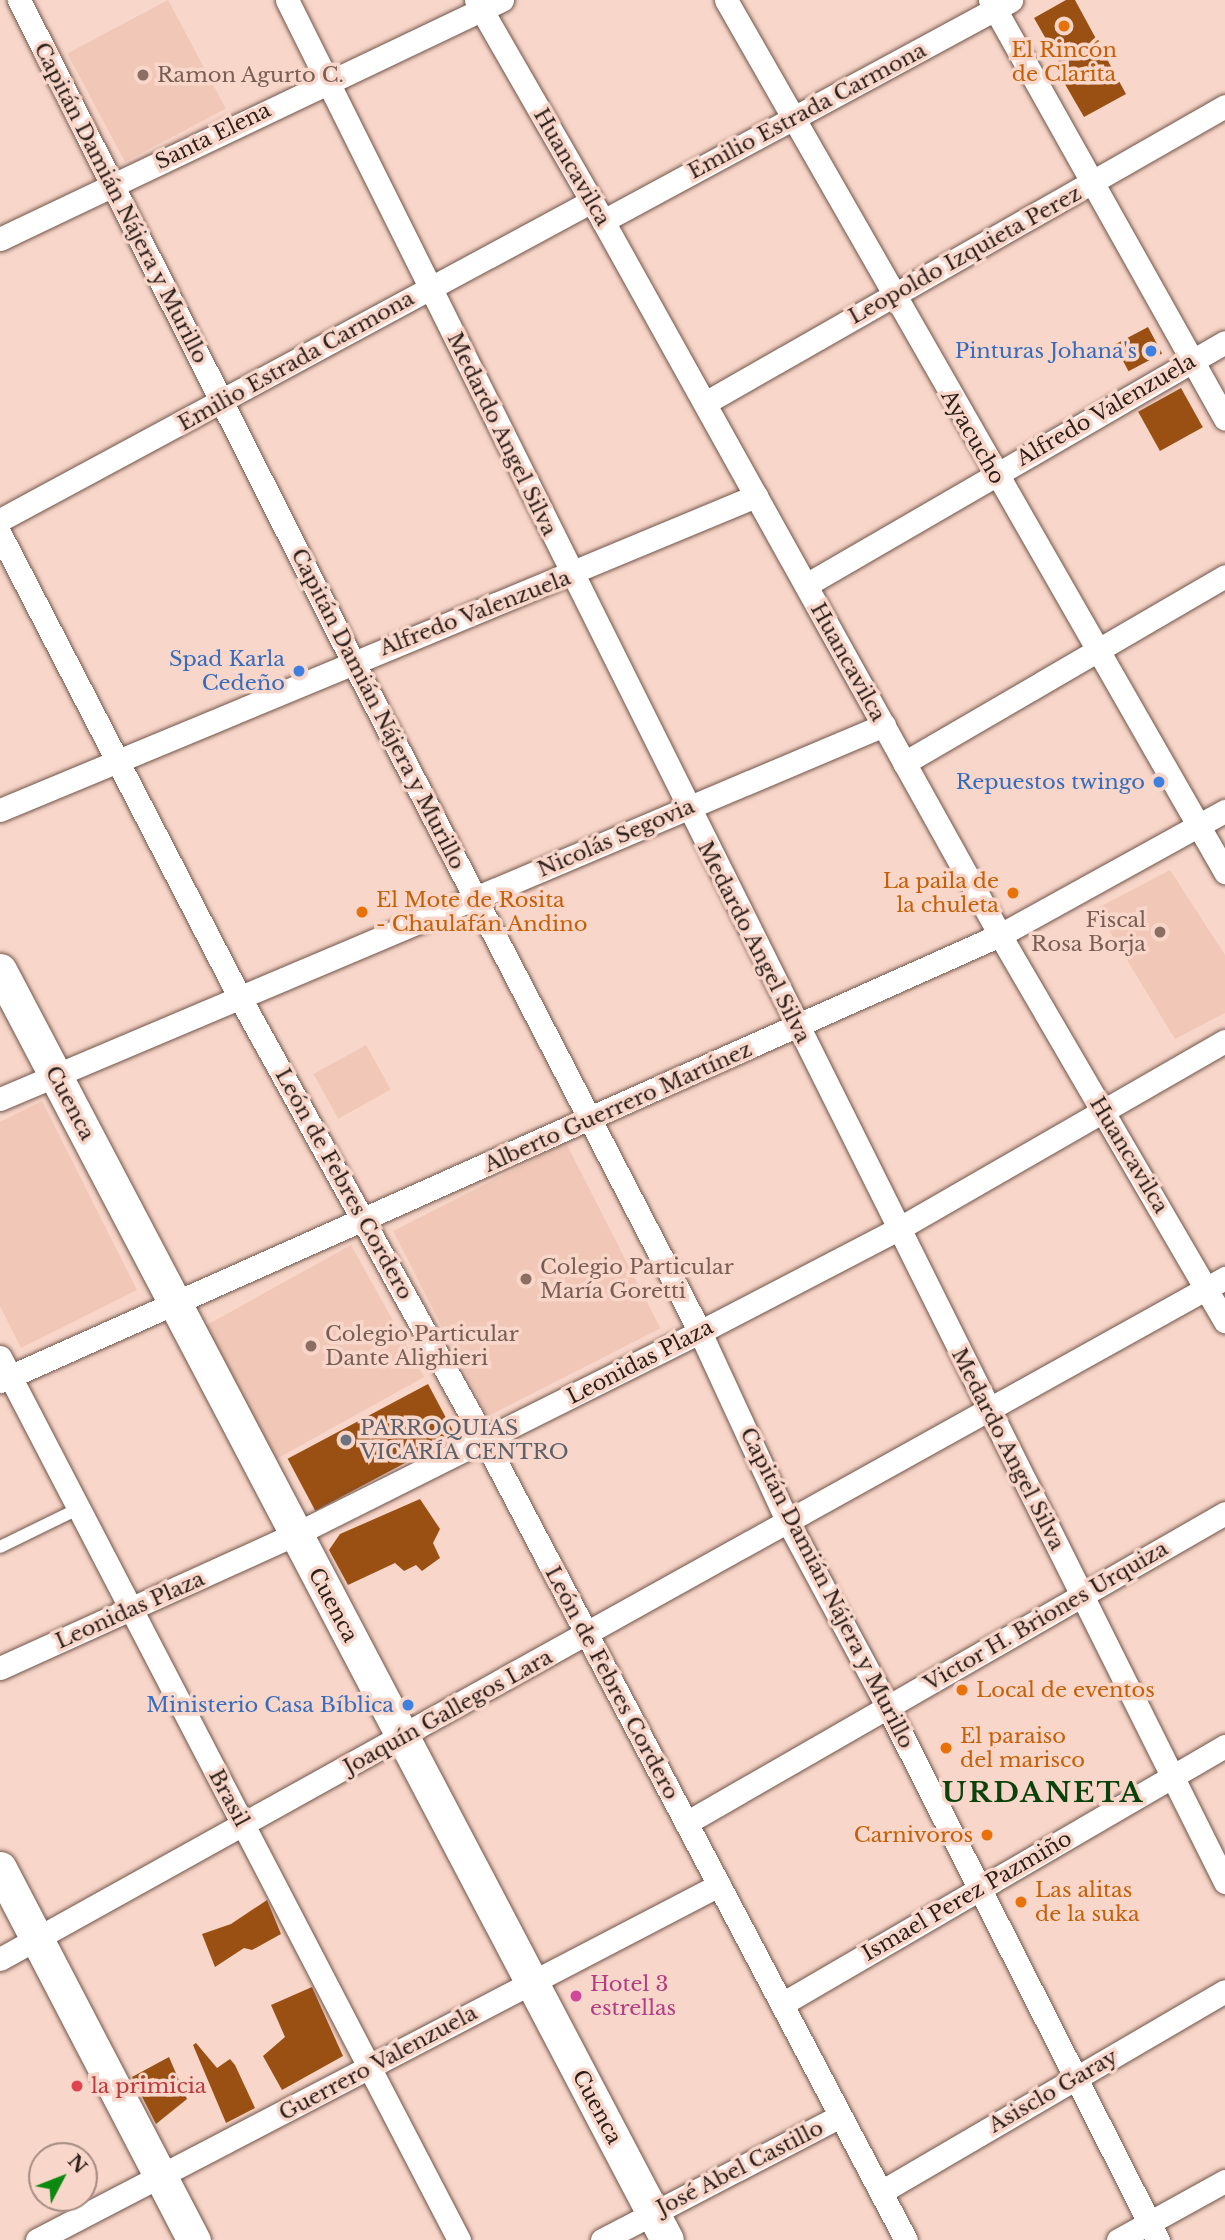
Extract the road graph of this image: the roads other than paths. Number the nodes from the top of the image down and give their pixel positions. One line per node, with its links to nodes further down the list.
1 (19, 0): 11 (street, Capitán Damián Nájera y Murillo)
2 (287, 0): 7 (street, Medardo Angel Silva)
3 (502, 0): 6 (street, Santa Elena)
4 (726, 0): 9 (street, Ayacucho)
5 (999, 3): 9 (street, Emilio Estrada Carmona); 10 (street)
6 (478, 5): 7 (street, Santa Elena); 12 (street, Huancavilca)
7 (328, 80): 11 (street, Santa Elena); 14 (street, Medardo Angel Silva)
8 (1225, 106): 10 (street, Leopoldo Izquieta Perez)
9 (794, 118): 12 (street, Emilio Estrada Carmona); 15 (street, Ayacucho)
10 (1095, 182): 15 (street, Leopoldo Izquieta Perez); 17 (street)
11 (110, 186): 13 (street, Santa Elena); 18 (street, Capitán Damián Nájera y Murillo)
12 (598, 211): 14 (street, Emilio Estrada Carmona); 19 (street, Huancavilca)
13 (0, 239)
14 (431, 287): 18 (street, Emilio Estrada Carmona); 25 (street, Medardo Angel Silva)
15 (893, 295): 19 (street, Leopoldo Izquieta Perez); 21 (street, Ayacucho)
16 (1225, 342): 17 (street, Alfredo Valenzuela)
17 (1192, 361): 20 (street); 21 (street, Alfredo Valenzuela)
18 (222, 402): 23 (street, Emilio Estrada Carmona); 29 (street, Capitán Damián Nájera y Murillo)
19 (705, 403): 22 (street, Huancavilca)
20 (1225, 418)
21 (994, 474): 27 (street, Alfredo Valenzuela); 28 (street, Ayacucho)
22 (757, 496): 25 (street, Alfredo Valenzuela); 27 (street, Huancavilca)
23 (0, 520)
24 (0, 534): 31 (street, León de Febres Cordero)
25 (572, 576): 29 (street, Alfredo Valenzuela); 33 (street, Medardo Angel Silva)
26 (1225, 576): 28 (street)
27 (806, 585): 30 (street, Huancavilca)
28 (1096, 651): 32 (street); 36 (street, Ayacucho)
29 (352, 660): 31 (street, Alfredo Valenzuela); 38 (street, Capitán Damián Nájera y Murillo)
30 (884, 725): 32 (street, Huancavilca); 33 (street, Nicolás Segovia)
31 (117, 760): 34 (street, Alfredo Valenzuela); 41 (street, León de Febres Cordero)
32 (904, 763): 39 (street, Huancavilca)
33 (687, 808): 38 (street, Nicolás Segovia); 42 (street, Medardo Angel Silva)
34 (0, 810)
35 (1225, 811): 36 (street, Alberto Guerrero Martínez)
36 (1199, 826): 37 (street, Ayacucho); 39 (street, Alberto Guerrero Martínez)
37 (1225, 872)
38 (475, 896): 41 (street, Nicolás Segovia); 47 (street, Capitán Damián Nájera y Murillo)
39 (1000, 935): 42 (street, Alberto Guerrero Martínez); 46 (street, Huancavilca)
40 (0, 970): 44 (main road, Cuenca)
41 (240, 998): 44 (street, Nicolás Segovia); 48 (street, León de Febres Cordero)
42 (797, 1028): 47 (street, Alberto Guerrero Martínez); 49 (street, Medardo Angel Silva)
43 (1225, 1041): 46 (street, Leonidas Plaza)
44 (56, 1076): 45 (street, Nicolás Segovia); 51 (main road, Cuenca)
45 (0, 1099)
46 (1103, 1112): 49 (street, Leonidas Plaza); 50 (street, Huancavilca)
47 (588, 1119): 48 (street, Alberto Guerrero Martínez); 53 (street, Capitán Damián Nájera y Murillo)
48 (364, 1220): 51 (street, Alberto Guerrero Martínez); 56 (street, León de Febres Cordero)
49 (898, 1229): 53 (street, Leonidas Plaza); 55 (street, Medardo Angel Silva)
50 (1216, 1283): 52 (street, Huancavilca); 55 (street, Joaquín Gallegos Lara)
51 (175, 1303): 54 (street, Alberto Guerrero Martínez); 60 (main road, Cuenca)
52 (1225, 1321)
53 (700, 1332): 56 (street, Leonidas Plaza); 59 (street, Capitán Damián Nájera y Murillo)
54 (3, 1371): 57 (street, Brasil)
55 (988, 1409): 59 (street, Joaquín Gallegos Lara); 62 (street, Medardo Angel Silva)
56 (484, 1439): 60 (street, Leonidas Plaza); 64 (street, León de Febres Cordero)
57 (78, 1509): 61 (lane); 63 (street, Brasil)
58 (1225, 1514): 62 (street, Victor H. Briones Urquiza)
59 (787, 1520): 64 (street, Joaquín Gallegos Lara); 66 (street, Capitán Damián Nájera y Murillo)
60 (296, 1535): 63 (street, Leonidas Plaza); 67 (main road, Cuenca)
61 (0, 1547)
62 (1082, 1597): 66 (street, Victor H. Briones Urquiza); 69 (street, Medardo Angel Silva)
63 (130, 1610): 65 (street, Leonidas Plaza); 71 (street, Brasil)
64 (587, 1636): 67 (street, Joaquín Gallegos Lara); 70 (street, León de Febres Cordero)
65 (0, 1668)
66 (887, 1706): 70 (street, Victor H. Briones Urquiza); 75 (street, Capitán Damián Nájera y Murillo)
67 (403, 1738): 71 (street, Joaquín Gallegos Lara); 78 (main road, Cuenca)
68 (1225, 1746): 69 (street, Ismael Perez Pazmiño)
69 (1172, 1777): 73 (street, Medardo Angel Silva); 75 (street, Ismael Perez Pazmiño)
70 (686, 1823): 74 (street, León de Febres Cordero)
71 (243, 1824): 76 (street, Joaquín Gallegos Lara); 81 (street, Brasil)
72 (0, 1868): 76 (main road)
73 (1225, 1882)
74 (719, 1885): 78 (street, Guerrero Valenzuela); 80 (street, León de Febres Cordero)
75 (980, 1888): 80 (street, Ismael Perez Pazmiño); 82 (street, Capitán Damián Nájera y Murillo)
76 (38, 1940): 77 (street, Joaquín Gallegos Lara); 84 (main road)
77 (0, 1959)
78 (530, 1983): 81 (street, Guerrero Valenzuela); 87 (main road, Cuenca)
79 (1225, 1991): 82 (street, Asisclo Garay)
80 (782, 2004): 83 (street, León de Febres Cordero)
81 (367, 2069): 84 (street, Guerrero Valenzuela); 91 (street, Brasil)
82 (1077, 2076): 86 (street, Asisclo Garay); 88 (street, Capitán Damián Nájera y Murillo)
83 (841, 2116): 86 (street, León de Febres Cordero); 87 (street, José Abel Castillo)
84 (160, 2176): 89 (street, Guerrero Valenzuela); 90 (main road)
85 (1225, 2180): 88 (street)
86 (881, 2192): 93 (street, León de Febres Cordero)
87 (660, 2227): 92 (street, José Abel Castillo)
88 (1154, 2231): 94 (street)
89 (37, 2240)
90 (194, 2240)
91 (458, 2240)
92 (602, 2240)
93 (906, 2240)
94 (1118, 2240)

